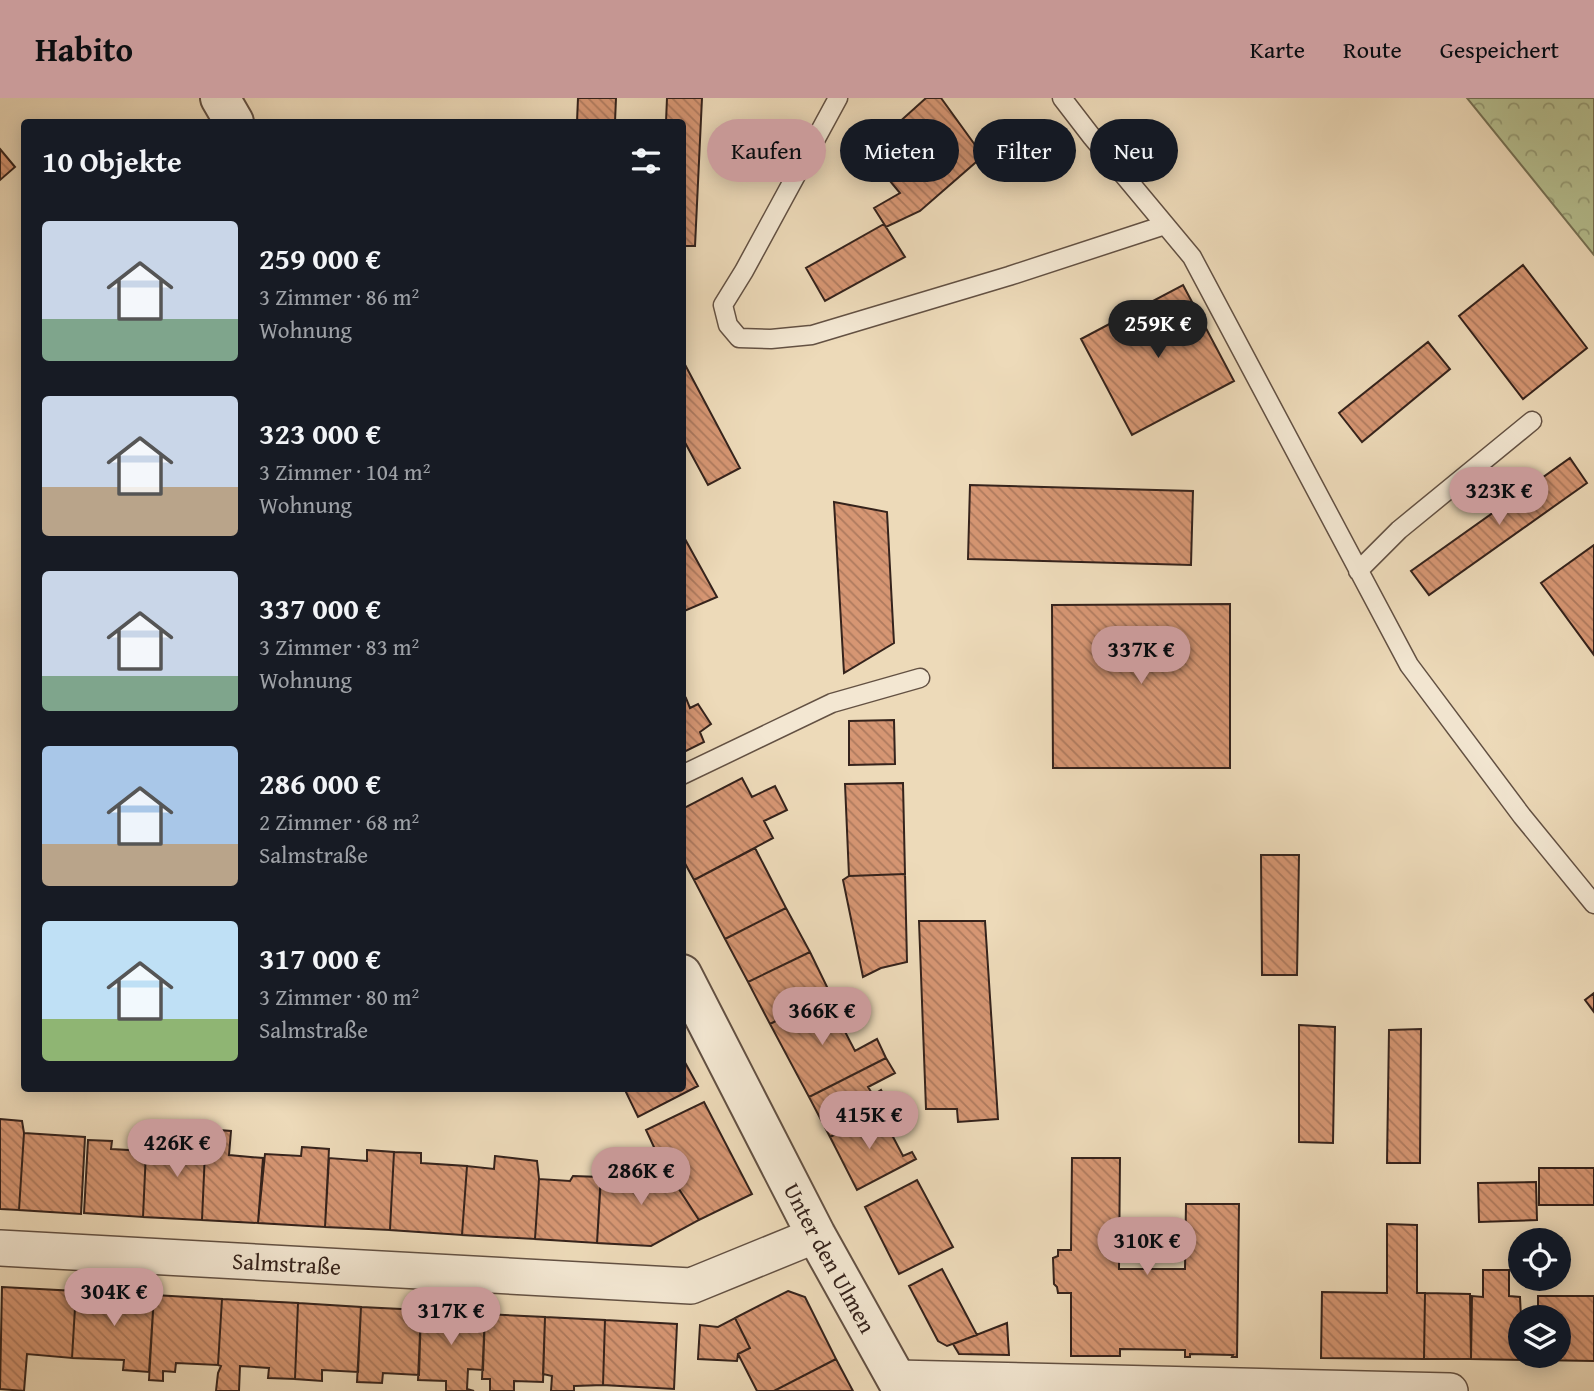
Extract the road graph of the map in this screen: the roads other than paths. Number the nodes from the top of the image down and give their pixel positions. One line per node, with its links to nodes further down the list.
1 (220, 98): 4 (street)
2 (838, 98): 5 (lane)
3 (1062, 98): 5 (lane)
4 (232, 119)
5 (1165, 225): 7 (lane)
6 (1532, 421): 7 (lane)
7 (1358, 571): 10 (lane)
8 (920, 678): 9 (lane)
9 (686, 773)
10 (1594, 904)
11 (686, 982): 12 (street, Unter den Ulmen)
12 (816, 1235): 13 (street, Salmstraße); 14 (street, Unter den Ulmen)
13 (0, 1248)
14 (900, 1385): 15 (street)
15 (1450, 1391)

